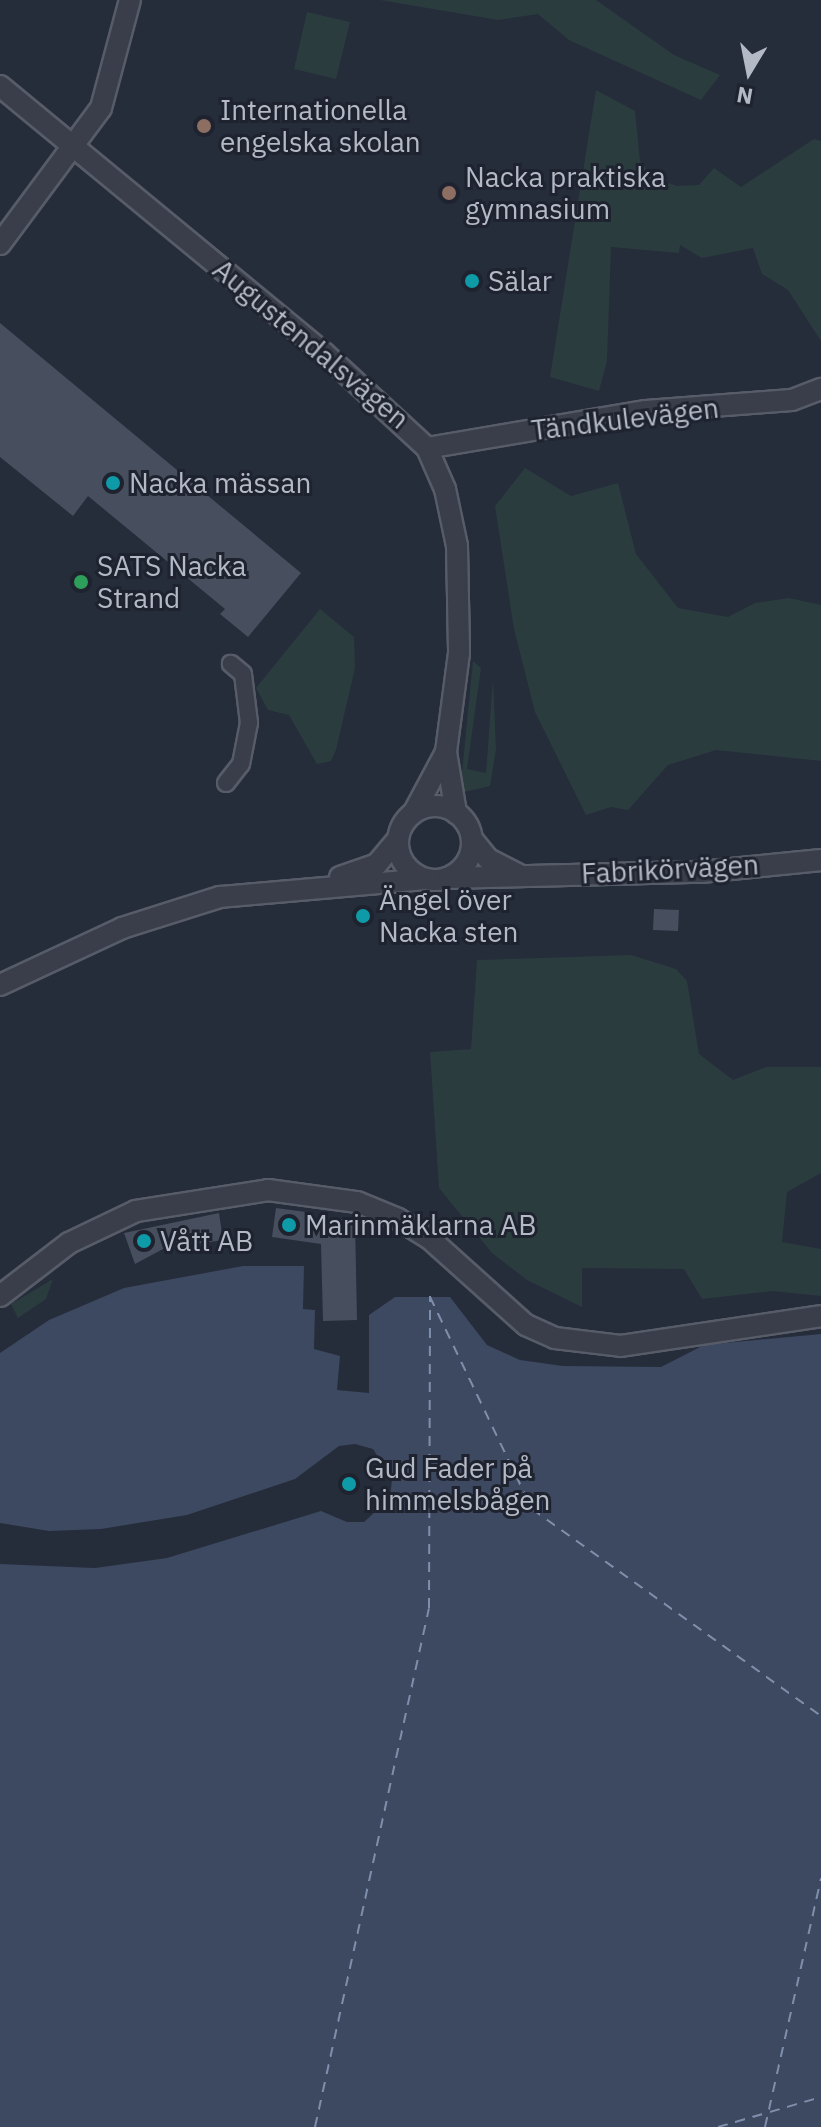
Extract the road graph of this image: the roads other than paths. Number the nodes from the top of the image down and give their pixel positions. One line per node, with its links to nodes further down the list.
1 (130, 0): 3 (street)
2 (0, 86): 3 (street, Augustendalsvägen)
3 (75, 148): 4 (street); 6 (street, Augustendalsvägen)
4 (0, 244)
5 (821, 389): 6 (street, Tändkulevägen)
6 (427, 448): 8 (street, Augustendalsvägen)
7 (231, 664): 9 (street)
8 (446, 752): 10 (street, Augustendalsvägen); 11 (street, Augustendalsvägen)
9 (226, 783)
10 (414, 812): 11 (street); 12 (street)
11 (456, 813): 13 (street)
12 (398, 839): 16 (street); 17 (street)
13 (472, 839): 15 (street); 16 (street)
14 (821, 860): 15 (street, Fabrikörvägen)
15 (519, 875): 16 (street, Fabrikörvägen)
16 (436, 879): 17 (street)
17 (323, 883): 18 (street)
18 (0, 985)
19 (0, 1296): 20 (street)
20 (821, 1316)

